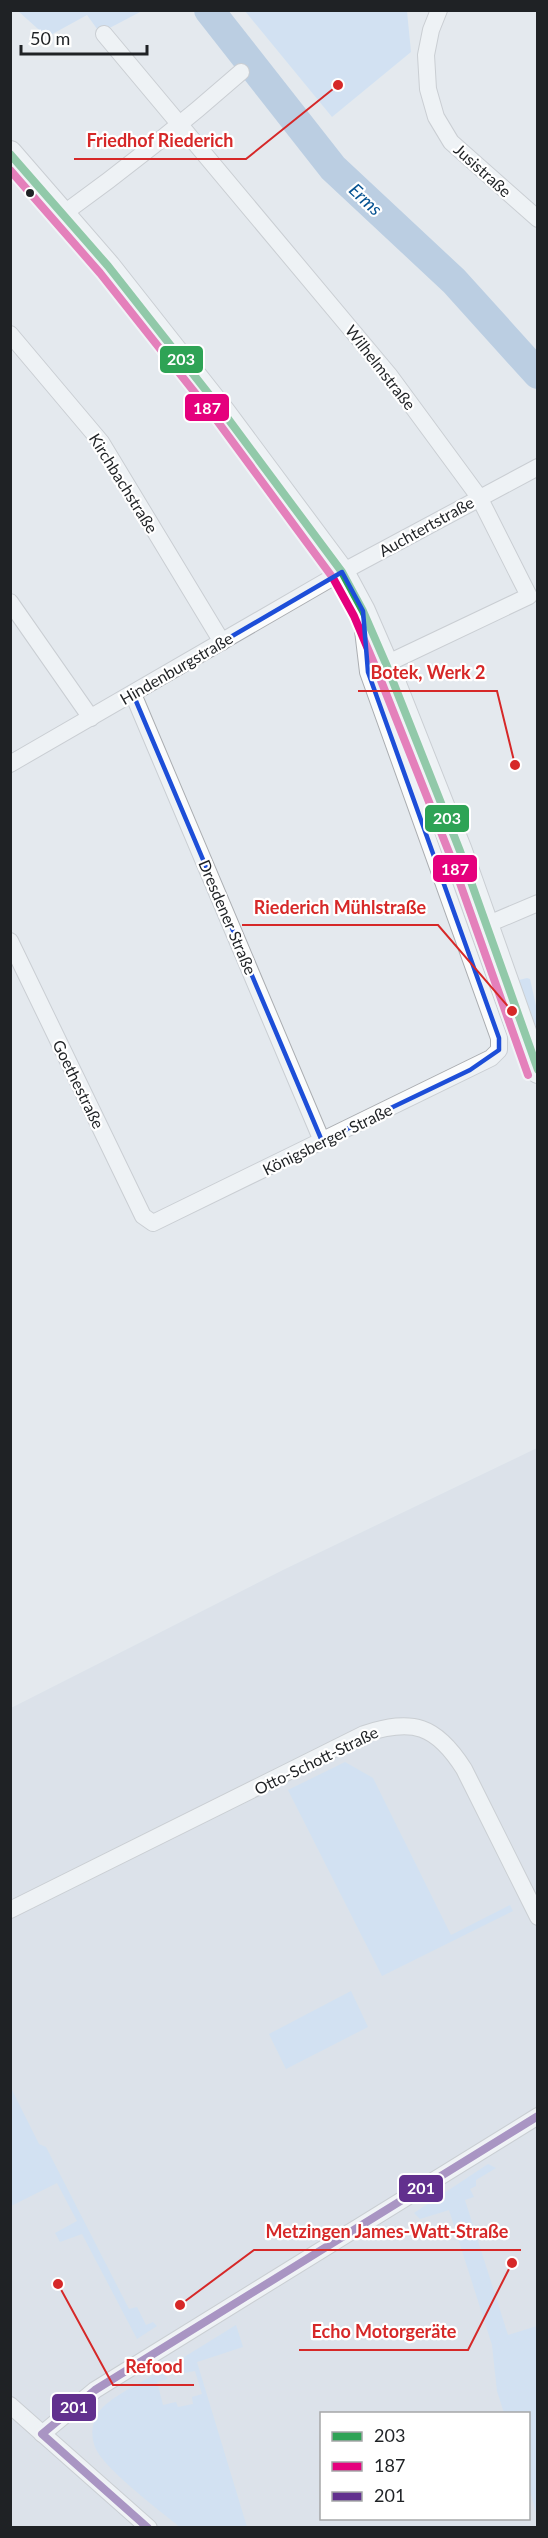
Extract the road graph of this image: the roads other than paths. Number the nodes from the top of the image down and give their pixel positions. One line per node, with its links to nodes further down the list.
1 (439, 10): 7 (street, Jusistraße)
2 (104, 34): 4 (street, Wilhelmstraße)
3 (241, 72): 4 (street)
4 (182, 125): 6 (street); 10 (street, Wilhelmstraße)
5 (12, 159): 6 (street)
6 (63, 214): 11 (street)
7 (537, 219)
8 (10, 334): 14 (street, Kirchbachstraße)
9 (537, 467): 10 (street, Auchtertstraße)
10 (479, 497): 11 (street, Auchtertstraße); 15 (street, Wilhelmstraße)
11 (342, 572): 13 (street); 14 (street, Hindenburgstraße)
12 (10, 602): 17 (street)
13 (363, 611): 15 (street); 23 (street, Königsberger Straße)
14 (222, 642): 16 (street, Hindenburgstraße)
15 (386, 664): 20 (street)
16 (133, 694): 17 (street, Hindenburgstraße); 23 (street, Dresdener Straße)
17 (91, 718): 18 (street, Hindenburgstraße)
18 (10, 764)
19 (537, 903): 20 (street)
20 (486, 925): 22 (street)
21 (10, 940): 24 (street, Goethestraße)
22 (537, 1071)
23 (322, 1141): 24 (street, Königsberger Straße)
24 (153, 1223)
25 (10, 1910): 26 (street, Otto-Schott-Straße)
26 (537, 1917)
27 (537, 2116): 29 (street)
28 (10, 2406): 29 (street)
29 (42, 2434): 30 (street)
30 (149, 2528)

